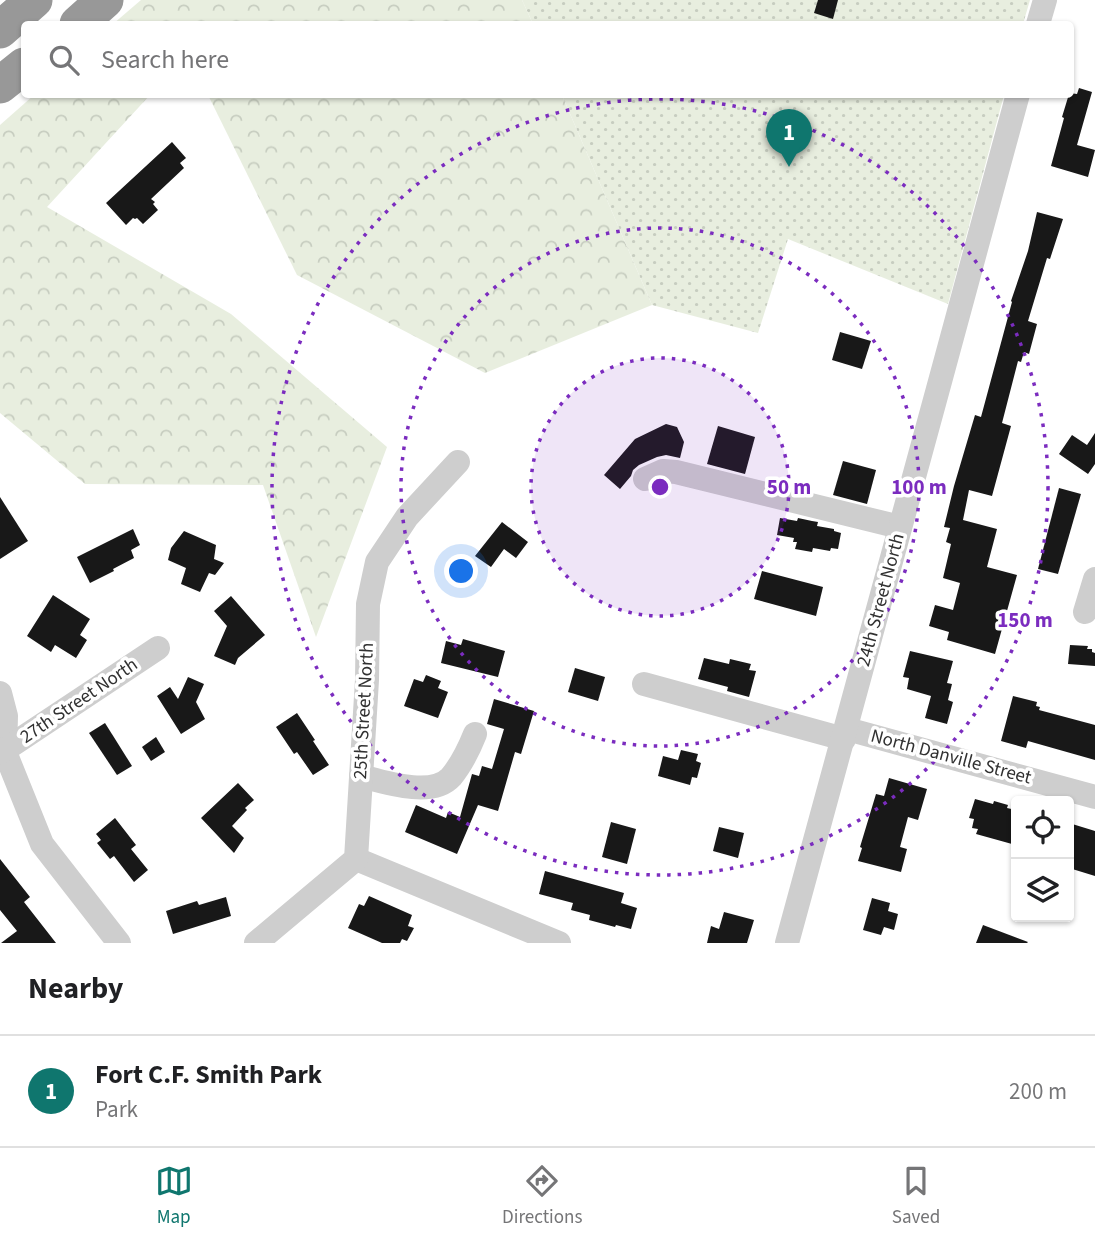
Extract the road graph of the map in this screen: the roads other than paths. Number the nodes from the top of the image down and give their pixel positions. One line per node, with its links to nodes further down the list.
1 (34, 0): 6 (highway)
2 (105, 0): 4 (highway)
3 (1045, 0): 5 (street)
4 (81, 21)
5 (1039, 21)
6 (0, 30)
7 (21, 68): 8 (highway)
8 (0, 85)
9 (1017, 98): 12 (street, 24th Street North)
10 (458, 462): 21 (street, 25th Street North)
11 (645, 479): 12 (street)
12 (900, 527): 19 (street, 24th Street North)
13 (1095, 579): 14 (street)
14 (1086, 612)
15 (158, 648): 20 (street, 27th Street North)
16 (644, 684): 19 (street, North Danville Street)
17 (0, 693): 20 (street)
18 (475, 734): 21 (street)
19 (845, 734): 22 (street, North Danville Street); 27 (street, 24th Street North)
20 (2, 753): 24 (street)
21 (361, 776): 23 (street, 25th Street North)
22 (1095, 797)
23 (356, 859): 25 (street); 26 (street)
24 (119, 943)
25 (256, 943)
26 (559, 943)
27 (787, 943)

